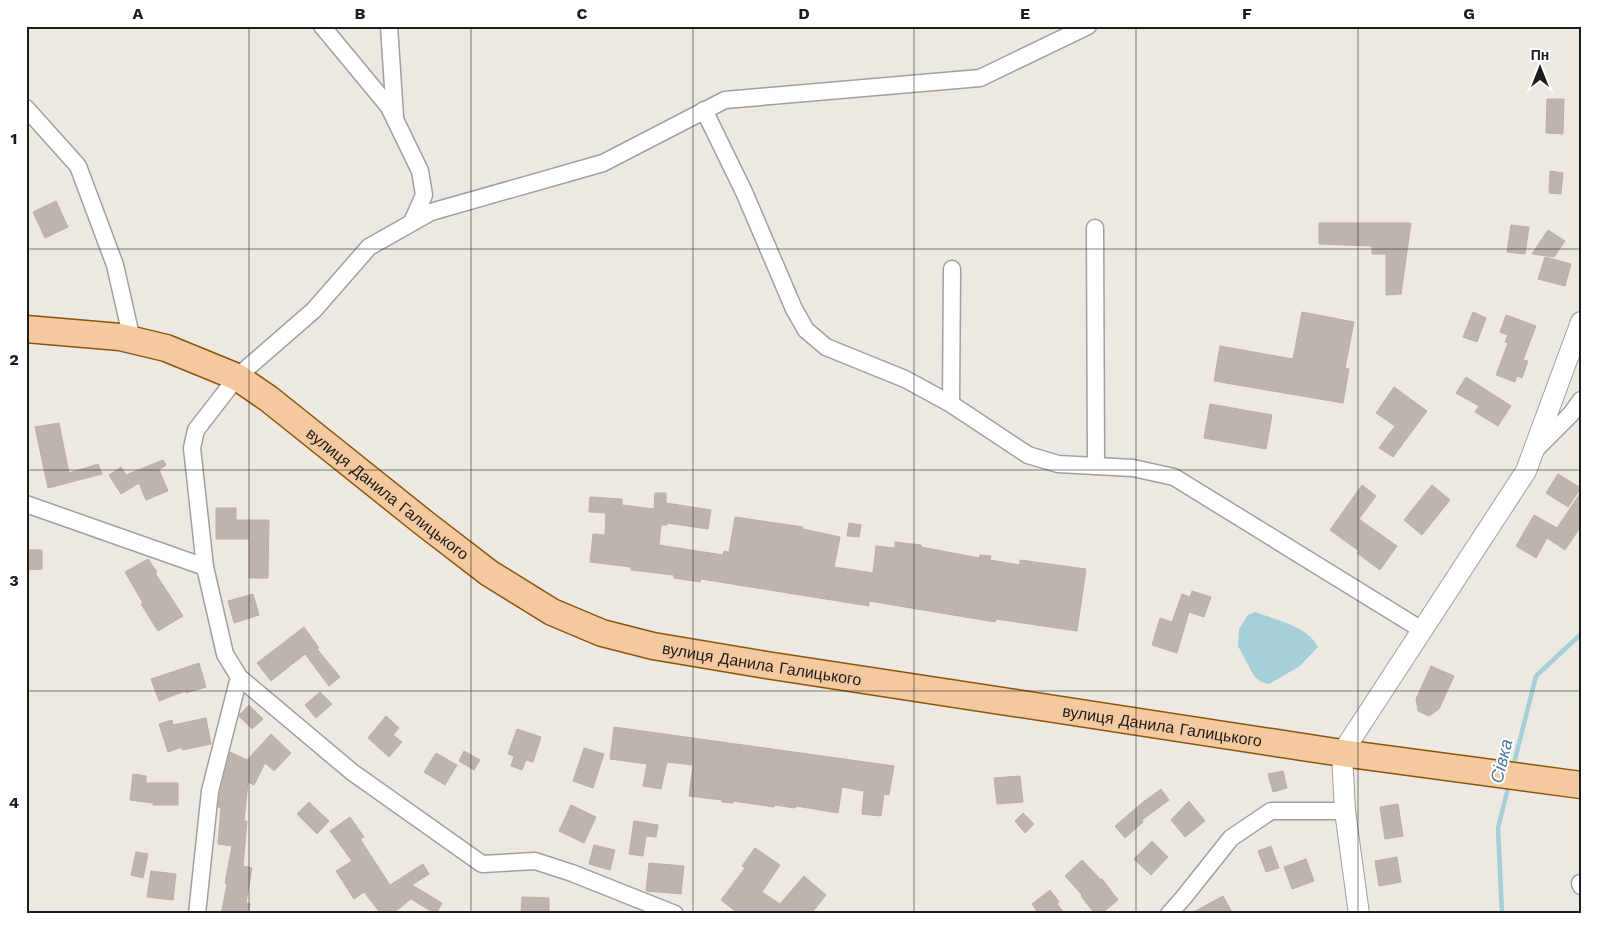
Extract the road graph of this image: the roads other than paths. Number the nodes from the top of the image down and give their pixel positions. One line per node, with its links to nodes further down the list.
1 (322, 26): 6 (street)
2 (388, 26): 6 (street)
3 (1088, 26): 5 (street)
4 (26, 108): 12 (street)
5 (704, 110): 7 (street); 15 (street)
6 (396, 121): 7 (street)
7 (412, 222): 13 (street)
8 (1095, 228): 17 (street)
9 (952, 269): 15 (street)
10 (1581, 322): 16 (street)
11 (26, 329): 12 (main road, вулиця Данила Галицького)
12 (132, 340): 13 (main road, вулиця Данила Галицького)
13 (237, 377): 19 (street); 22 (main road, вулиця Данила Галицького)
14 (1581, 400): 16 (street)
15 (951, 404): 17 (street)
16 (1533, 451): 20 (street)
17 (1096, 466): 20 (street)
18 (26, 504): 19 (street)
19 (205, 567): 21 (street)
20 (1422, 630): 22 (street)
21 (239, 677): 25 (street); 26 (street)
22 (1342, 753): 23 (main road, вулиця Данила Галицького); 24 (street)
23 (1572, 784)
24 (1345, 811): 27 (street); 28 (street)
25 (197, 914)
26 (675, 914)
27 (1169, 914)
28 (1359, 914)

